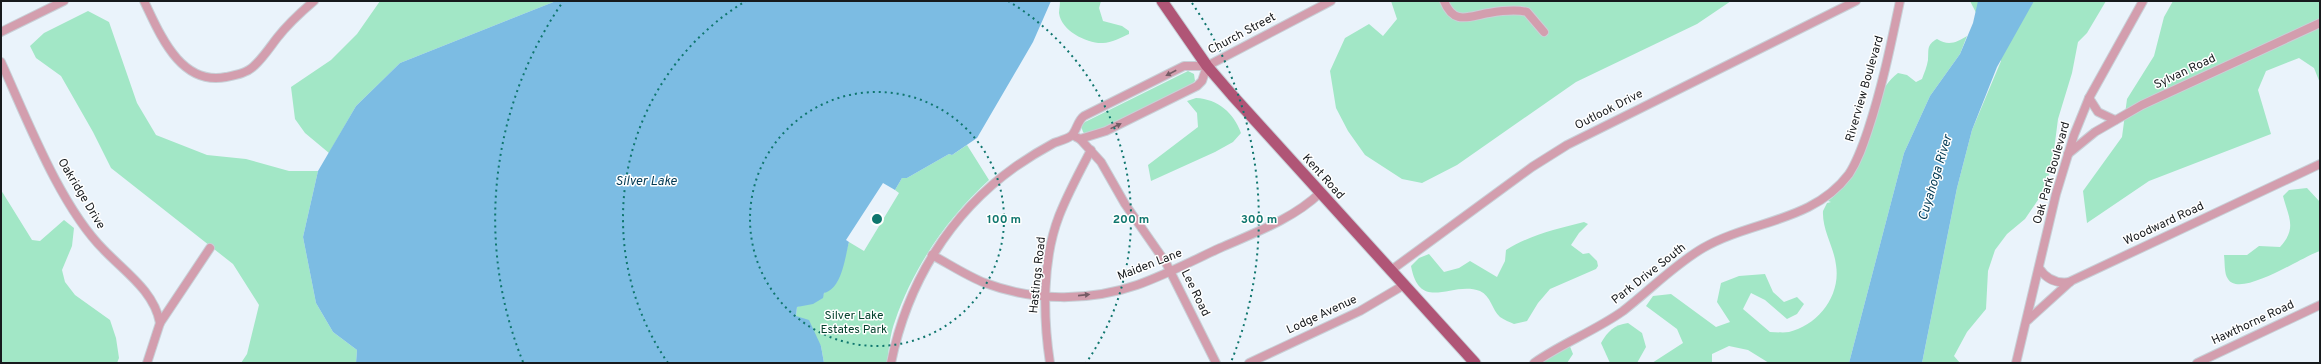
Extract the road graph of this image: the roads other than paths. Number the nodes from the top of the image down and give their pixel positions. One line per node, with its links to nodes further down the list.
1 (64, 1): 11 (street)
2 (144, 1): 3 (street)
3 (314, 1)
4 (1162, 1): 14 (main road, Kent Road)
5 (1332, 1): 14 (street, Church Street)
6 (1444, 1): 12 (street)
7 (1856, 1): 26 (street, Outlook Drive)
8 (1900, 1): 22 (street, Riverview Boulevard)
9 (2143, 1): 15 (street, Oak Park Boulevard)
10 (2320, 23): 16 (street, Sylvan Road)
11 (1, 32)
12 (1544, 32)
13 (1, 62): 33 (street, Oakridge Drive)
14 (1207, 66): 17 (street, one-way to 14); 17 (street, one-way to 17); 21 (main road, Kent Road)
15 (2089, 98): 16 (street); 19 (street, Oak Park Boulevard)
16 (2115, 120): 19 (street, Sylvan Road)
17 (1076, 137): 18 (street, Lee Road); 24 (street)
18 (1091, 150): 27 (street, Lee Road); 30 (street, Hastings Road)
19 (2068, 154): 25 (street, Oak Park Boulevard)
20 (2320, 164): 28 (street, Woodward Road)
21 (1320, 193): 26 (main road, Kent Road); 27 (street, Maiden Lane)
22 (1806, 210): 40 (street, Park Drive South)
23 (210, 248): 33 (street)
24 (932, 255): 30 (street, Maiden Lane); 35 (street)
25 (2039, 268): 28 (street); 32 (street, Oak Park Boulevard)
26 (1390, 270): 29 (main road, Kent Road)
27 (1171, 272): 30 (street, Maiden Lane, one-way to 27); 37 (street, Lee Road)
28 (2071, 282): 32 (street, Woodward Road)
29 (1404, 285): 38 (street, Lodge Avenue); 39 (main road, Kent Road)
30 (1045, 297): 36 (street, Hastings Road)
31 (2320, 305): 42 (street, Hawthorne Road)
32 (2028, 321): 41 (street, Oak Park Boulevard)
33 (160, 324): 34 (street)
34 (147, 363)
35 (891, 363)
36 (1050, 363)
37 (1216, 363)
38 (1248, 363)
39 (1475, 363)
40 (1534, 363)
41 (2016, 363)
42 (2197, 363)

